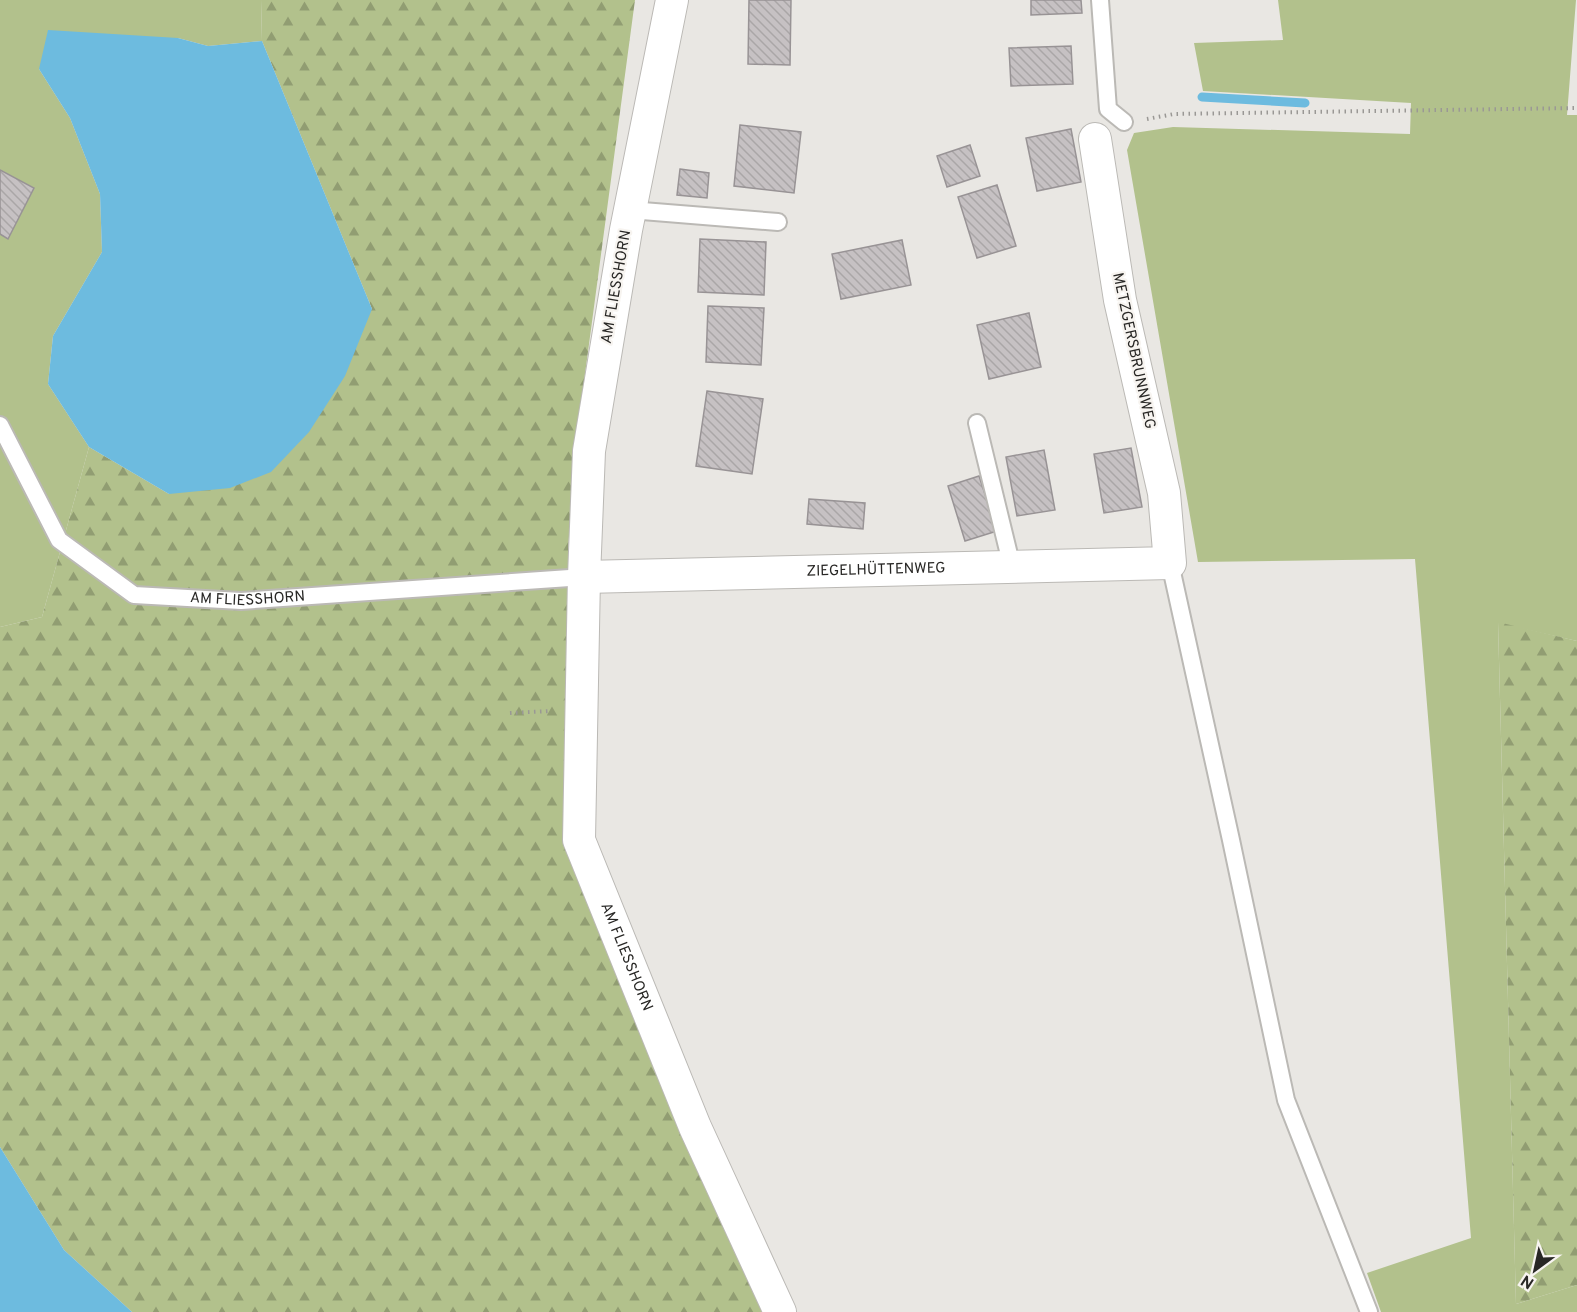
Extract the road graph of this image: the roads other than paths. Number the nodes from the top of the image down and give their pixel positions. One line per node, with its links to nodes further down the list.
1 (672, 0): 5 (street, AM FLIESSHORN)
2 (1100, 0): 3 (lane)
3 (1125, 122)
4 (1095, 140): 9 (street, METZGERSBRUNNWEG)
5 (630, 210): 6 (lane); 11 (street, AM FLIESSHORN)
6 (778, 222)
7 (977, 423): 10 (lane)
8 (0, 425): 11 (lane, AM FLIESSHORN)
9 (1170, 563): 10 (street, ZIEGELHÜTTENWEG); 13 (lane)
10 (1012, 567): 11 (street, ZIEGELHÜTTENWEG)
11 (584, 577): 12 (street, AM FLIESSHORN)
12 (780, 1312)
13 (1369, 1312)

